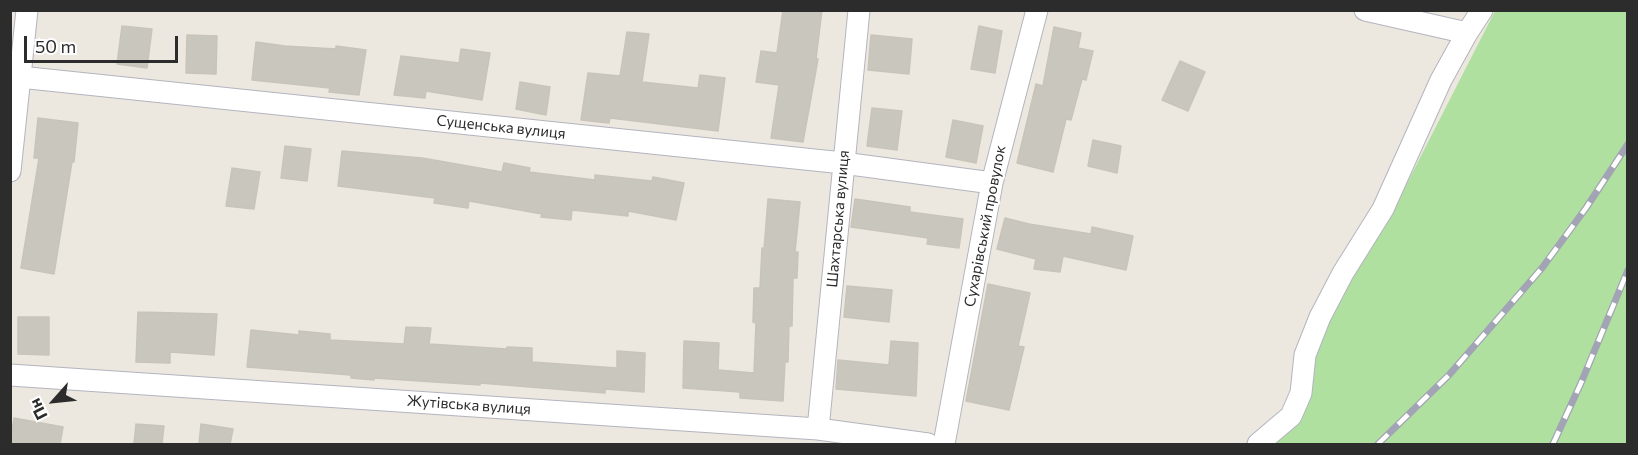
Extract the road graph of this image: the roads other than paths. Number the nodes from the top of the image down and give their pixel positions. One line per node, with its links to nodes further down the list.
1 (27, 10): 7 (street)
2 (859, 10): 8 (street, Шахтарська вулиця)
3 (1037, 10): 10 (street, Сухарівський провулок)
4 (1365, 10): 6 (street)
5 (1482, 10): 6 (street)
6 (1467, 33): 15 (street)
7 (15, 76): 8 (street, Сущенська вулиця); 9 (street)
8 (843, 163): 10 (street, Сущенська вулиця); 12 (street, Шахтарська вулиця)
9 (10, 171)
10 (992, 183): 14 (street, Сухарівський провулок)
11 (10, 375): 12 (street, Жутівська вулиця)
12 (818, 429): 13 (street, Жутівська вулиця)
13 (928, 444)
14 (944, 444)
15 (1258, 444)

